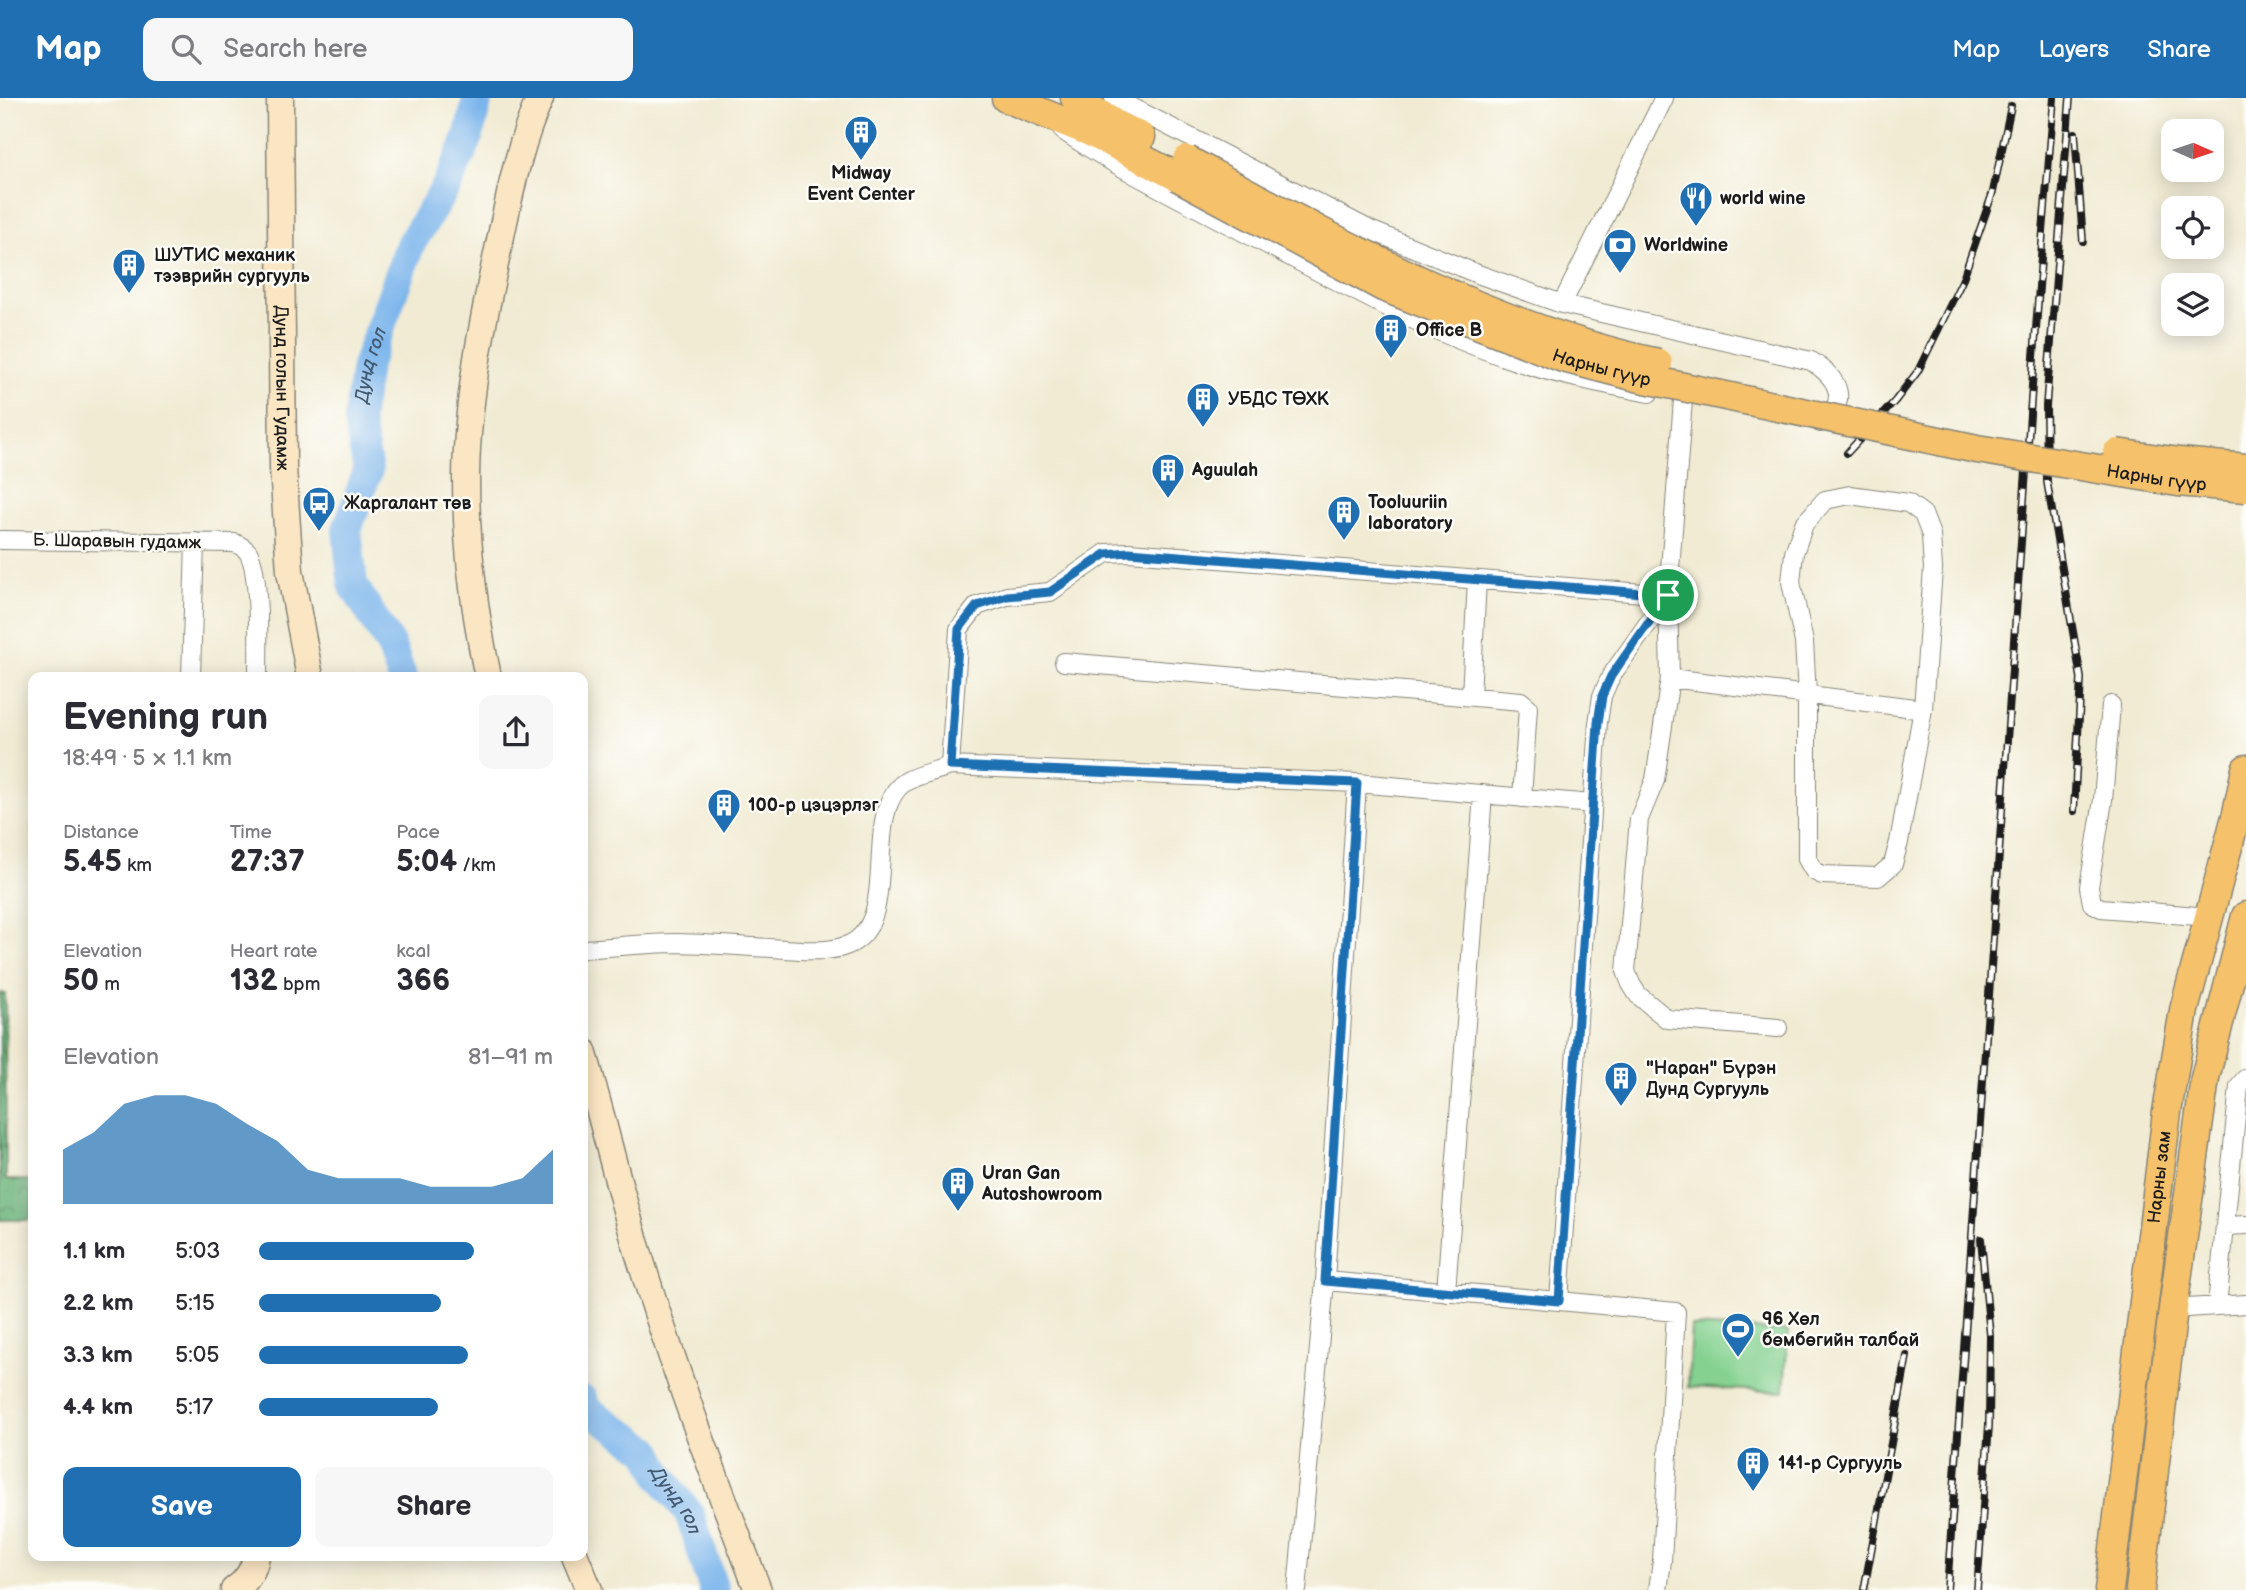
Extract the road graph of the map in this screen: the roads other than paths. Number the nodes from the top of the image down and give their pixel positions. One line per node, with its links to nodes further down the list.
1 (280, 98): 19 (street, Дунд голын Гудамж)
2 (540, 98): 20 (street)
3 (1075, 98): 7 (main road, Нарны гүүр)
4 (1114, 98): 8 (street)
5 (1664, 98): 8 (street)
6 (1017, 102): 7 (main road, Нарны гүүр)
7 (1175, 175): 9 (street); 10 (main road, Нарны гүүр, bridge); 11 (main road, Нарны гүүр, bridge)
8 (1562, 304): 9 (street)
9 (1683, 400): 15 (street)
10 (2246, 468)
11 (2246, 488)
12 (0, 540): 13 (street, Б. Шаравын гудамж)
13 (195, 542): 17 (street); 18 (street, Б. Шаравын гудамж)
14 (1477, 580): 15 (street); 23 (street); 26 (street)
15 (1668, 595): 21 (street); 31 (street)
16 (1064, 662): 23 (street)
17 (191, 672)
18 (258, 672)
19 (309, 672)
20 (487, 672)
21 (1670, 678): 22 (street); 36 (street)
22 (1807, 695): 25 (street); 25 (street); 25 (street)
23 (1471, 696): 30 (street)
24 (2111, 705): 33 (street)
25 (1923, 709)
26 (950, 766): 28 (street); 34 (street)
27 (2246, 769): 33 (main road, Нарны зам)
28 (1357, 783): 29 (street); 41 (street)
29 (1483, 794): 30 (street); 42 (street)
30 (1522, 798): 31 (street)
31 (1592, 804): 43 (street)
32 (2246, 916): 35 (main road, Нарны зам)
33 (2209, 917): 47 (main road, Нарны зам)
34 (588, 948)
35 (2239, 970): 46 (main road, Нарны зам)
36 (1778, 1028)
37 (588, 1069): 53 (street)
38 (2246, 1078): 39 (street)
39 (2225, 1226): 40 (street); 45 (street)
40 (2246, 1226)
41 (1325, 1281): 42 (street); 54 (street)
42 (1446, 1292): 43 (street)
43 (1559, 1301): 55 (street)
44 (2246, 1304): 45 (street)
45 (2217, 1306): 46 (street)
46 (2173, 1309): 48 (main road, Нарны зам)
47 (2141, 1328): 48 (main road); 56 (main road, Нарны зам)
48 (2164, 1388): 57 (main road, Нарны зам)
49 (255, 1561): 51 (street)
50 (577, 1561): 52 (street)
51 (234, 1590)
52 (589, 1590)
53 (758, 1590)
54 (1297, 1590)
55 (1658, 1590)
56 (2109, 1590)
57 (2140, 1590): 58 (street)
58 (2156, 1590)

